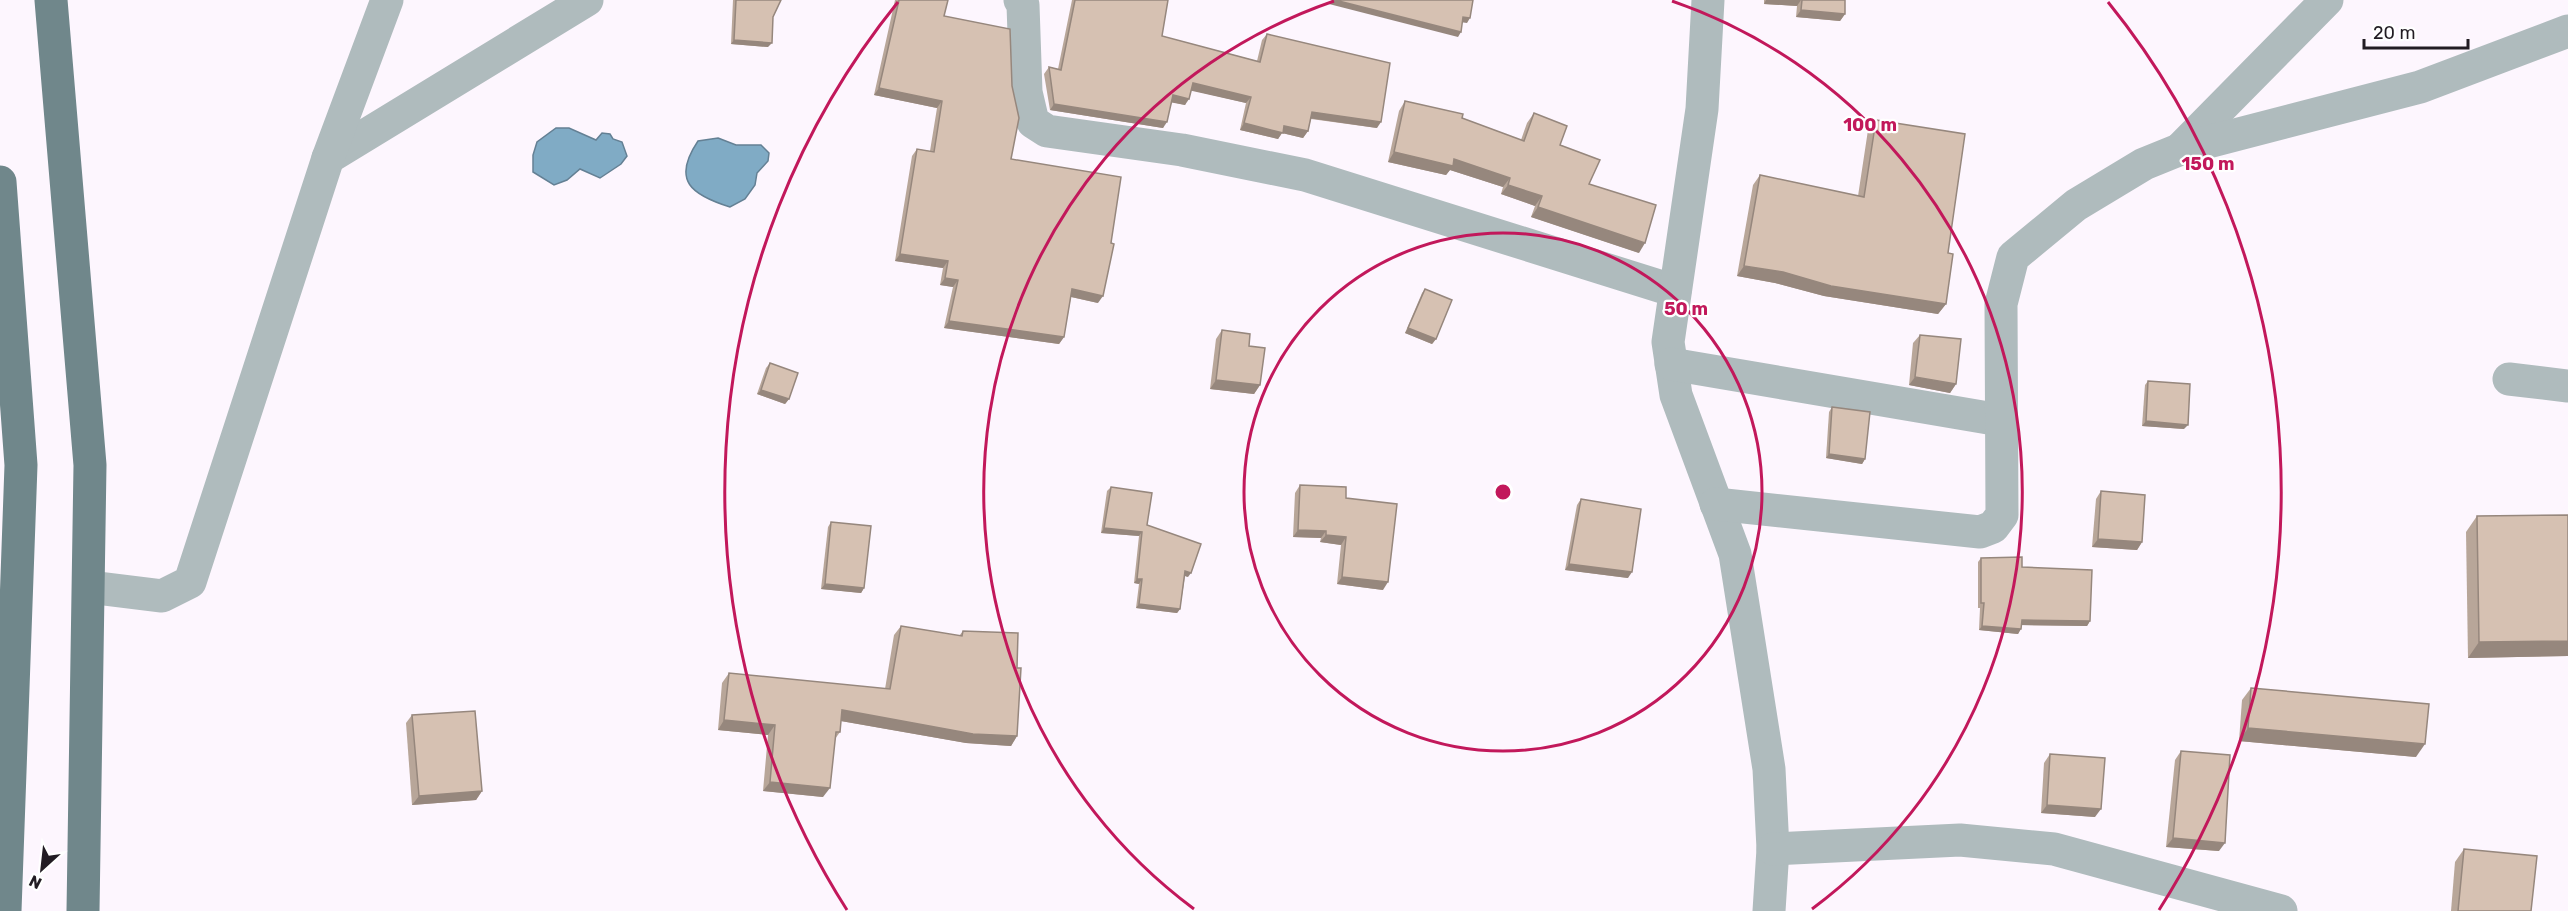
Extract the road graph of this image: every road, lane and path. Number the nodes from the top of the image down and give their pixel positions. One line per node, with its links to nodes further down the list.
1 (51, 0): 17 (main road)
2 (387, 0): 9 (street)
3 (587, 0): 9 (street)
4 (1020, 0): 11 (street)
5 (1708, 0): 11 (street)
6 (2327, 0): 8 (street)
7 (2568, 31): 8 (street)
8 (2181, 149): 15 (street)
9 (328, 158): 17 (street)
10 (0, 182): 19 (main road)
11 (1675, 291): 12 (street)
12 (1671, 364): 15 (street); 16 (street)
13 (2509, 379): 14 (street)
14 (2568, 386)
15 (2000, 420): 16 (street)
16 (1716, 504): 18 (street)
17 (88, 587): 20 (main road)
18 (1773, 849): 21 (street); 22 (street)
19 (3, 894)
20 (83, 911)
21 (1769, 911)
22 (2281, 911)

